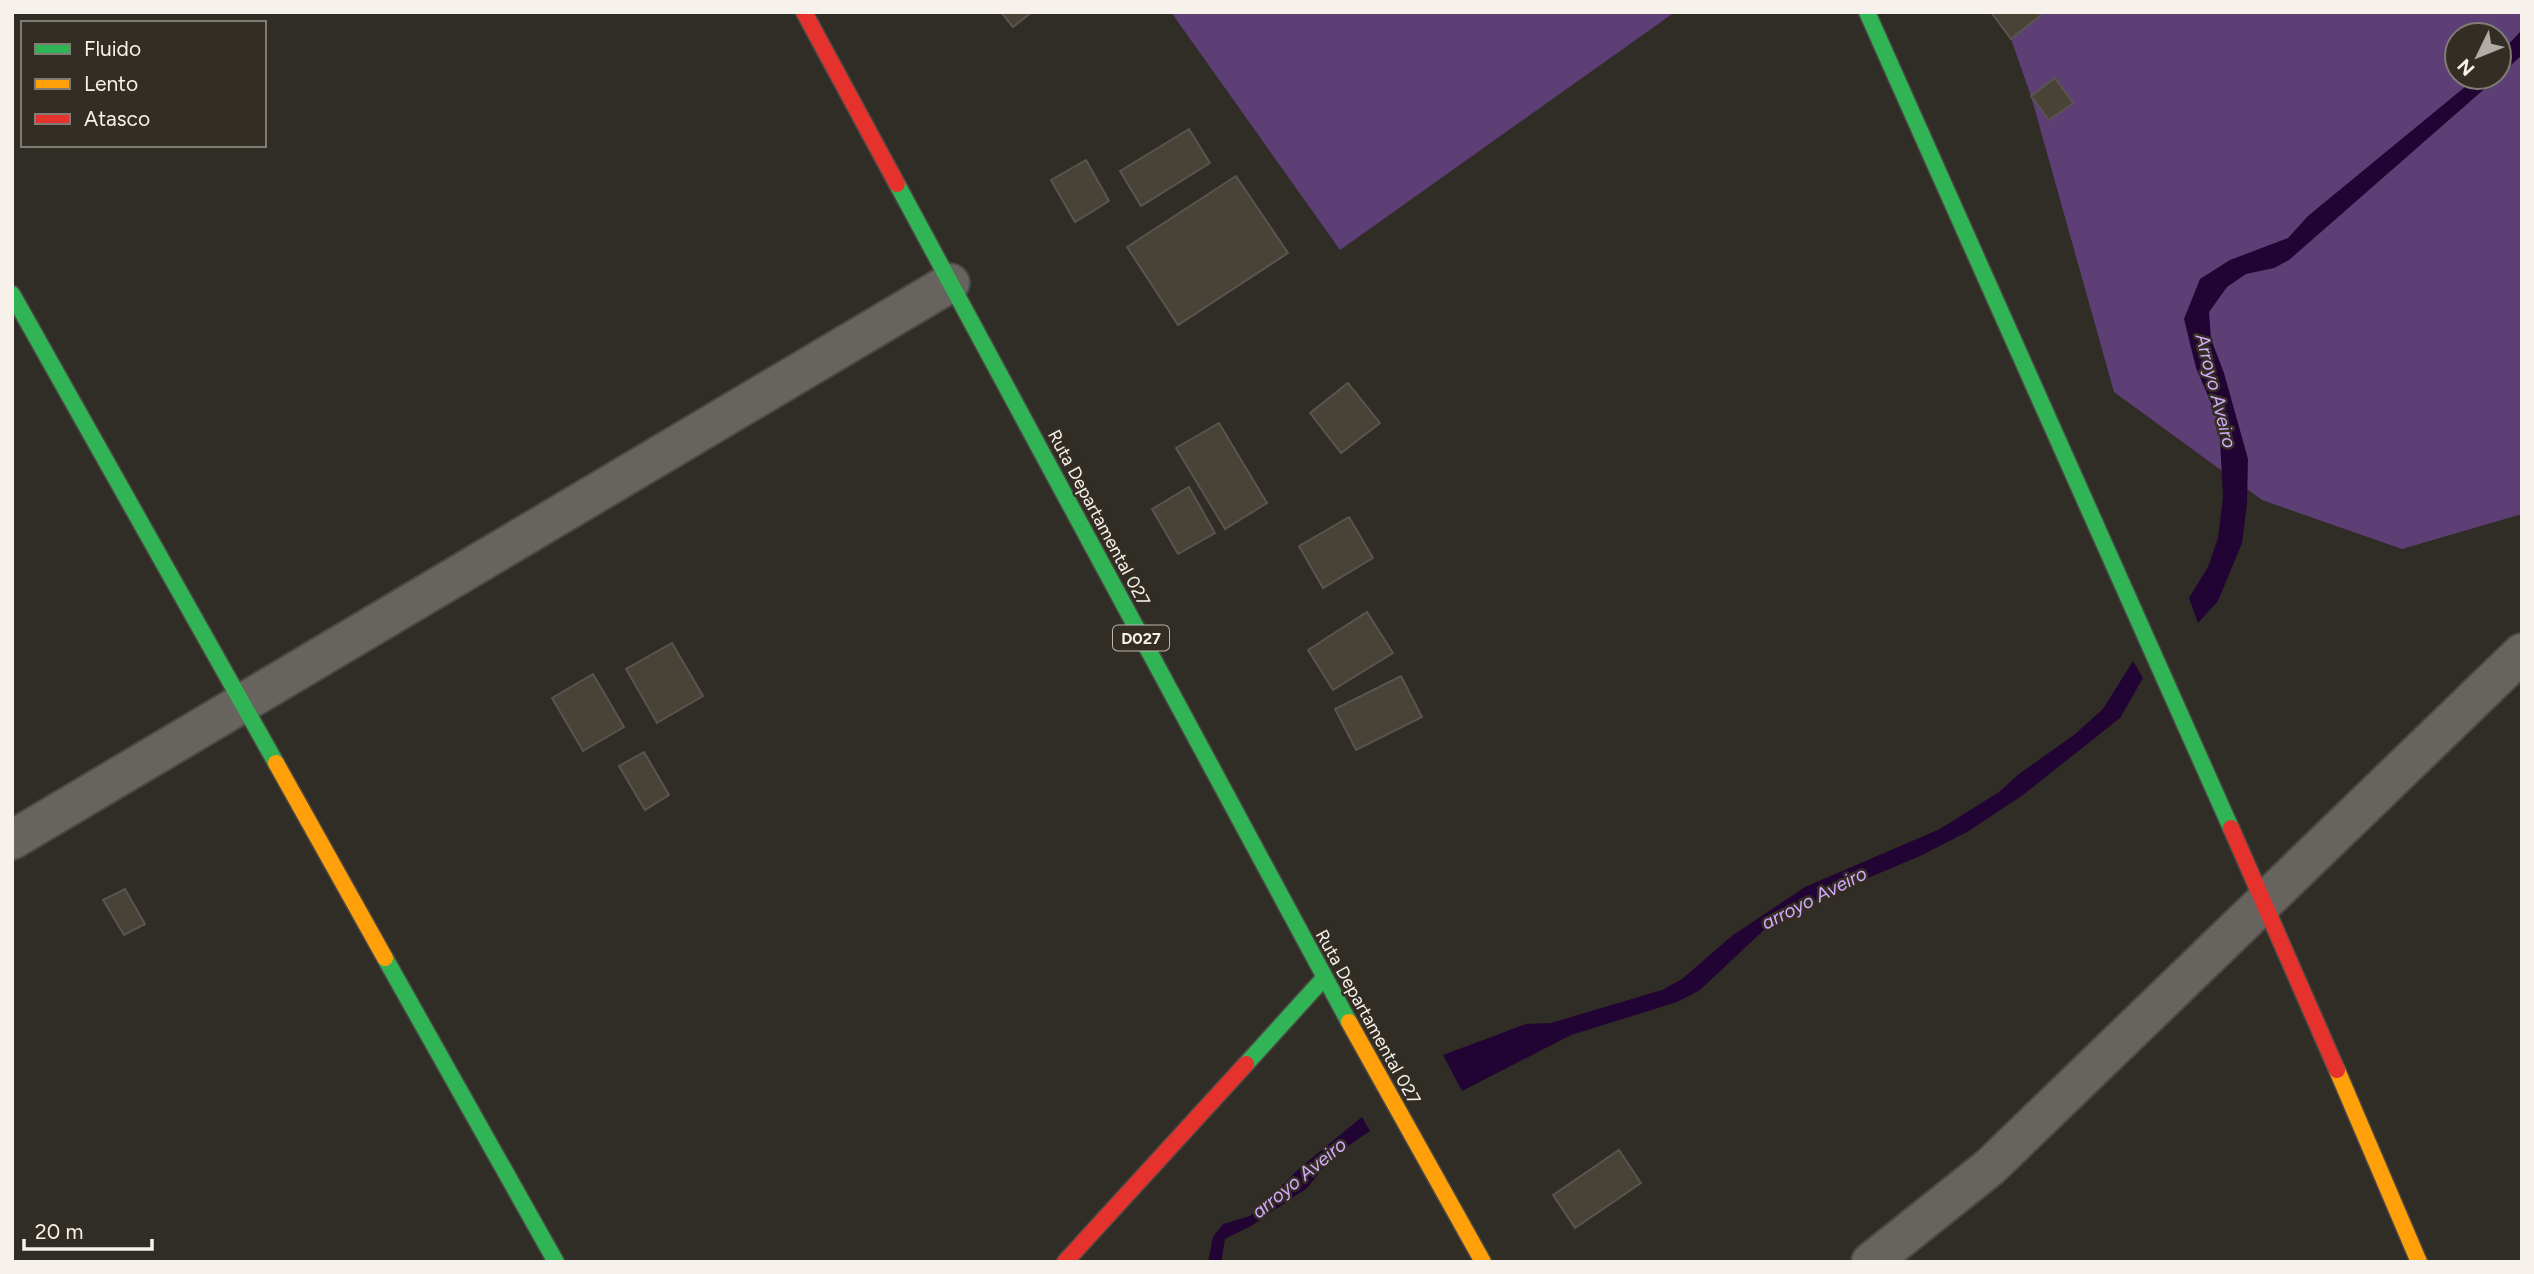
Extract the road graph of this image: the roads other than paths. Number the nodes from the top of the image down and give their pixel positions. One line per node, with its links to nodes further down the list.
1 (804, 12): 3 (street, Ruta Departamental 027 / D027)
2 (1867, 12): 8 (street)
3 (950, 282): 6 (street); 9 (street, Ruta Departamental 027 / D027)
4 (12, 294): 6 (street)
5 (2522, 653): 8 (street)
6 (242, 704): 7 (street); 10 (street)
7 (12, 840)
8 (2264, 901): 13 (street); 14 (street)
9 (1324, 978): 11 (street); 12 (street, Ruta Departamental 027 / D027)
10 (556, 1262)
11 (1065, 1262)
12 (1483, 1262)
13 (1871, 1262)
14 (2419, 1262)

